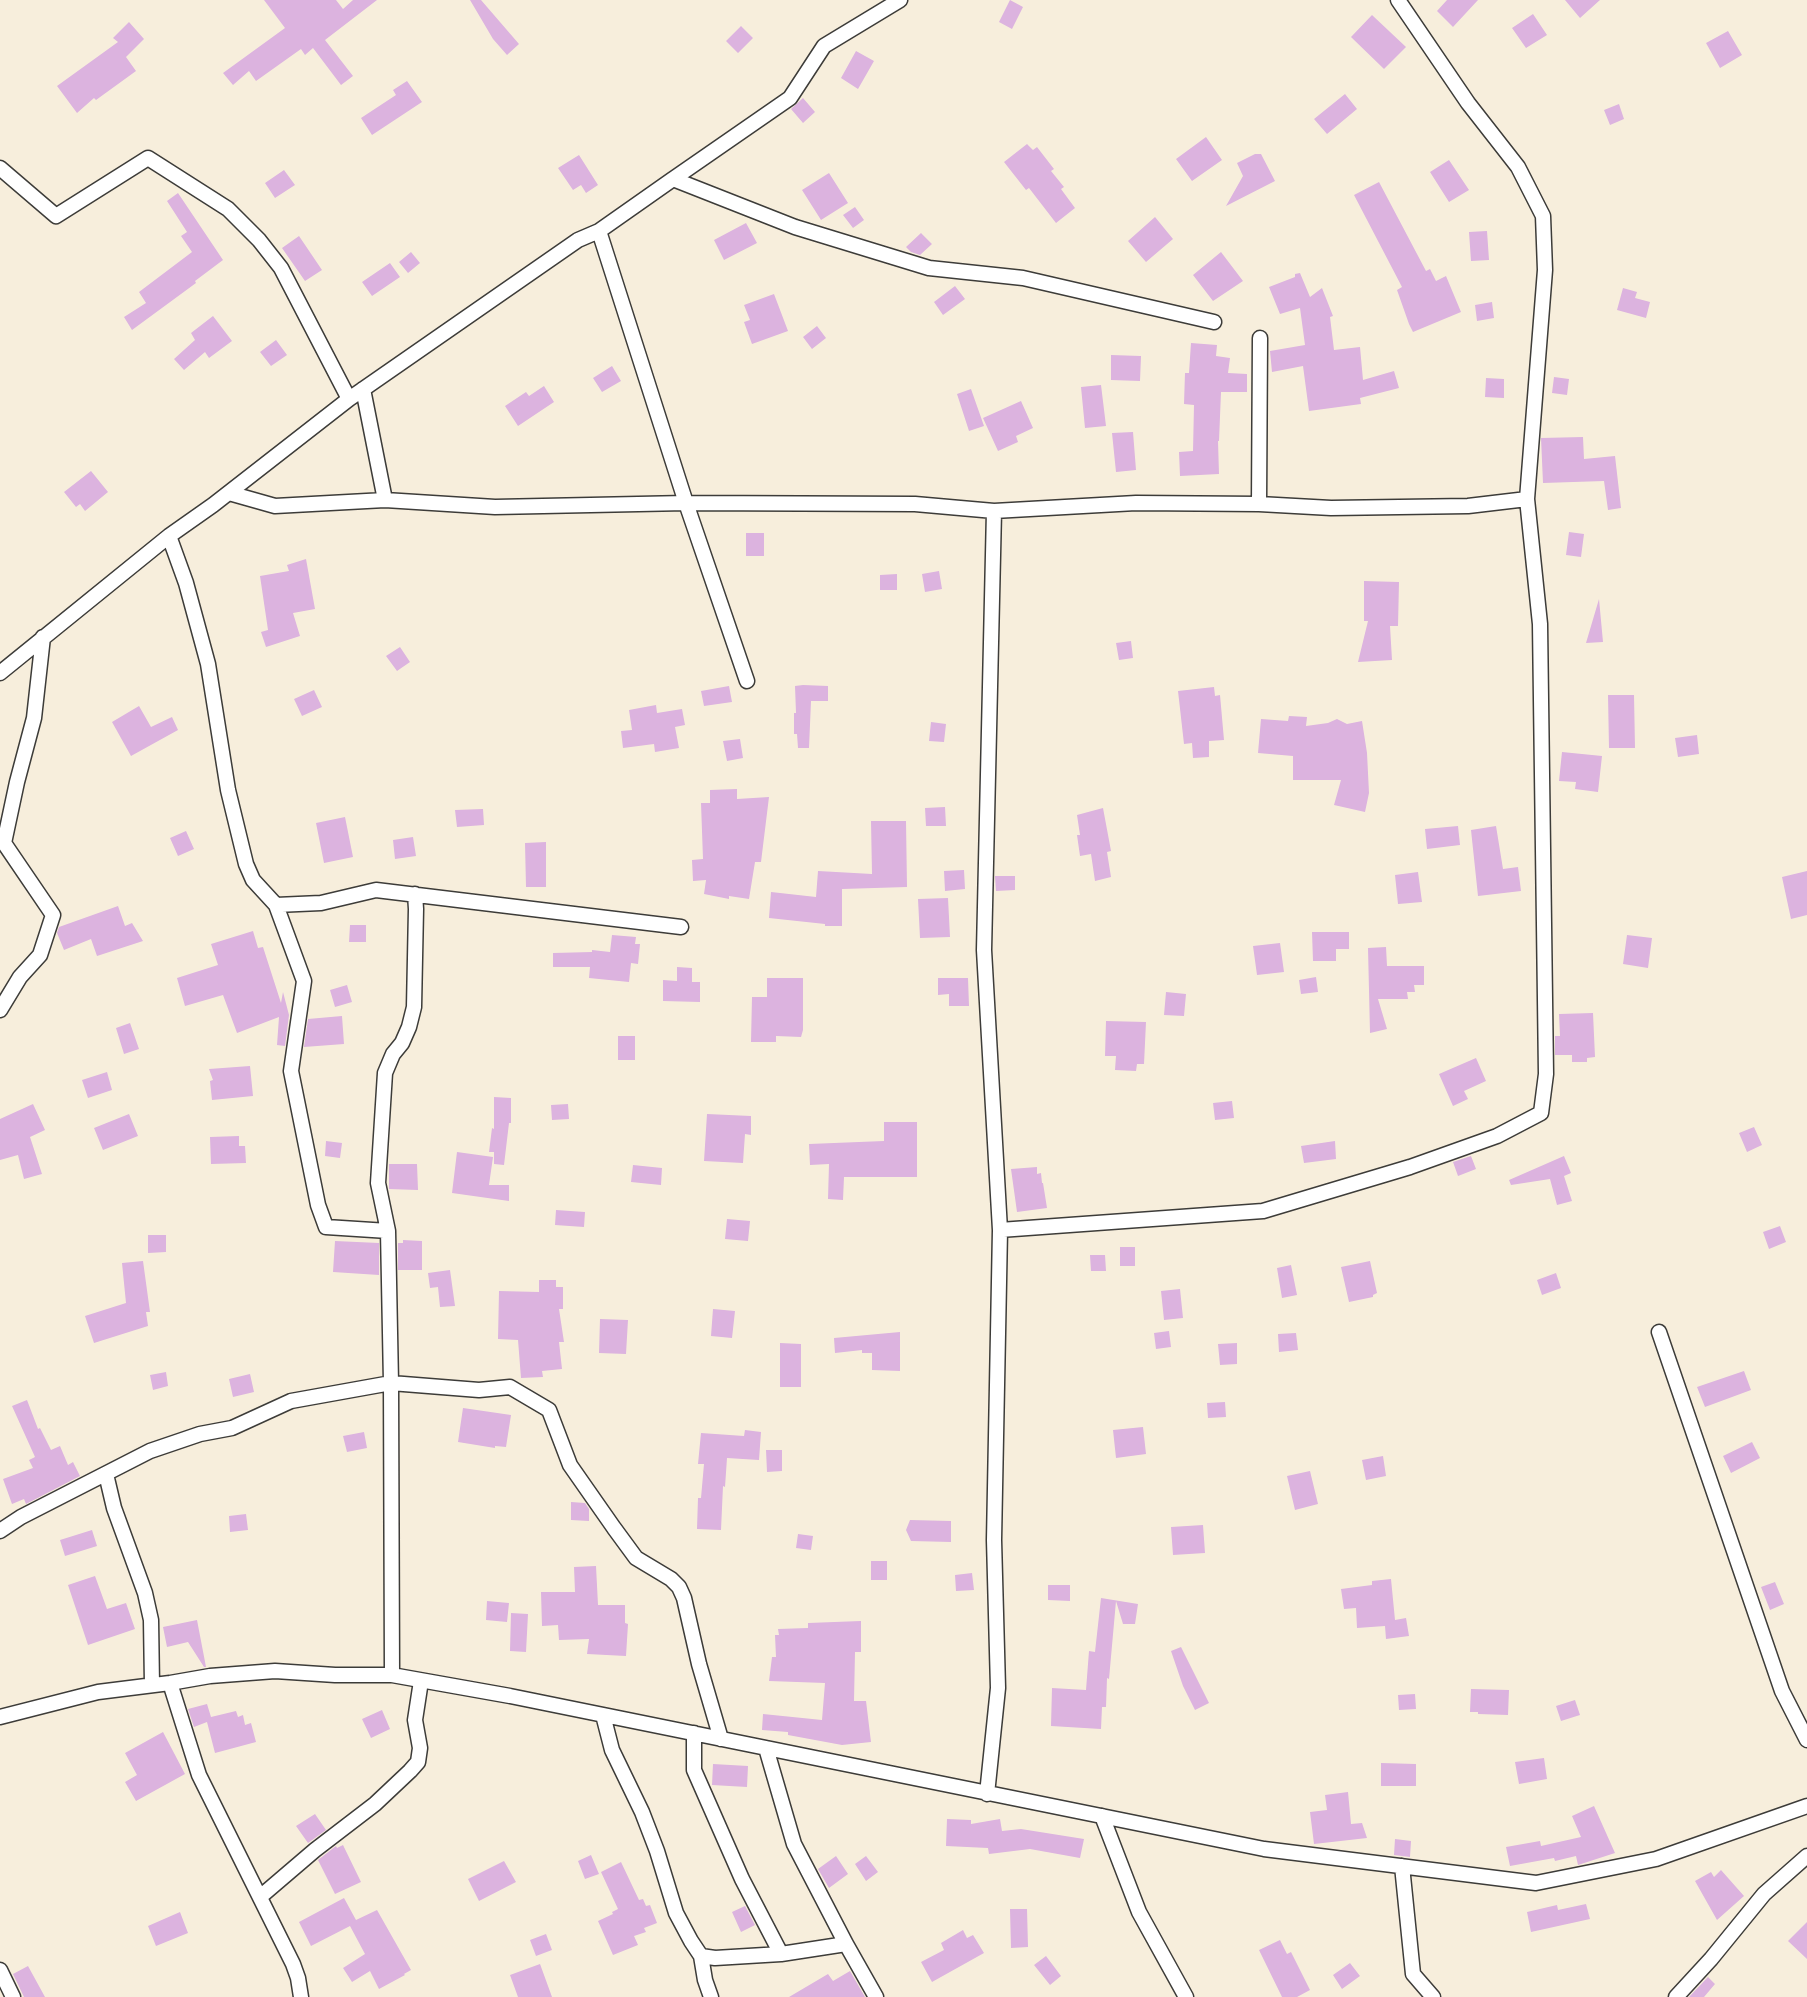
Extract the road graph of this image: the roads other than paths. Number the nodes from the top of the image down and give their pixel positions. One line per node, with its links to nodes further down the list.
1 (900, 0): 4 (street)
2 (1398, 0): 11 (street)
3 (0, 168): 9 (street)
4 (673, 179): 5 (street); 6 (street)
5 (599, 231): 8 (street); 13 (street)
6 (1214, 322)
7 (1260, 338): 14 (street)
8 (363, 389): 9 (street); 12 (street)
9 (349, 400): 10 (street)
10 (229, 493): 12 (street); 16 (street)
11 (1527, 499): 14 (street); 24 (street)
12 (385, 500): 13 (street)
13 (686, 503): 15 (street); 19 (street)
14 (1259, 504): 15 (street)
15 (994, 511): 24 (street)
16 (169, 536): 17 (street); 21 (street)
17 (43, 637): 18 (street); 23 (street)
18 (0, 673)
19 (747, 681)
20 (415, 894): 21 (street); 22 (street); 25 (street)
21 (276, 905): 25 (street)
22 (681, 927)
23 (1, 1006)
24 (1000, 1230): 40 (street)
25 (387, 1231): 27 (street)
26 (1660, 1332): 38 (street)
27 (391, 1383): 28 (street); 30 (street); 37 (street)
28 (106, 1474): 29 (street); 33 (street)
29 (0, 1531)
30 (392, 1675): 31 (street); 32 (street)
31 (421, 1681): 34 (street); 45 (street)
32 (170, 1683): 33 (street); 45 (street)
33 (152, 1685): 35 (street)
34 (603, 1715): 36 (street); 48 (street)
35 (0, 1717)
36 (694, 1733): 37 (street); 47 (street)
37 (721, 1739): 39 (street)
38 (1807, 1740)
39 (766, 1748): 40 (street); 46 (street)
40 (987, 1794): 42 (street)
41 (1807, 1805): 44 (street)
42 (1102, 1816): 44 (street); 54 (street)
43 (1807, 1856): 56 (street)
44 (1402, 1866): 55 (street)
45 (260, 1897): 51 (street)
46 (846, 1944): 47 (street); 53 (street)
47 (781, 1954): 48 (street)
48 (701, 1956): 52 (street)
49 (0, 1970): 50 (street)
50 (13, 1997)
51 (300, 1997)
52 (711, 1997)
53 (876, 1997)
54 (1186, 1997)
55 (1433, 1997)
56 (1676, 1997)

